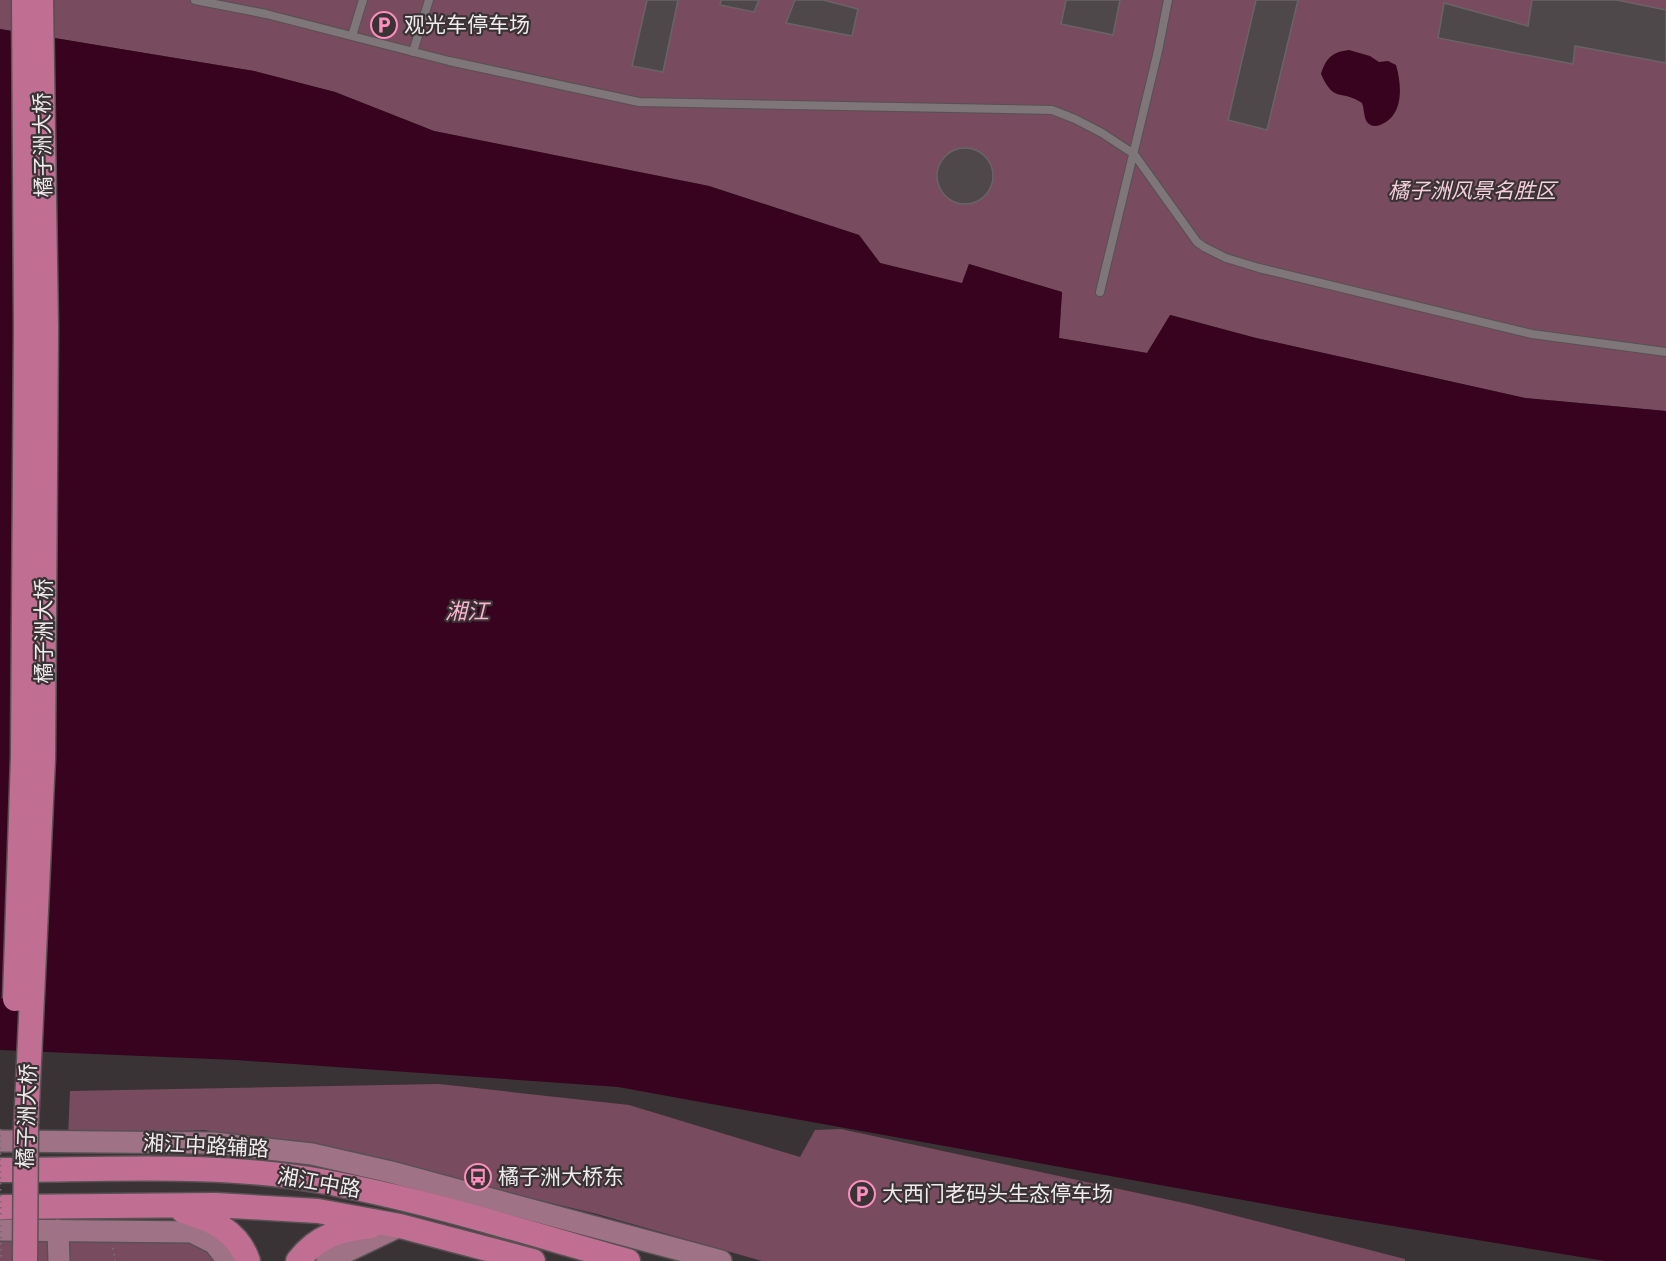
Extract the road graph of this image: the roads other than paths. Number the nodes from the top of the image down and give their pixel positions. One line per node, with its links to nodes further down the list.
1 (24, 0): 20 (main road, 橘子洲大桥, bridge)
2 (41, 0): 21 (main road, 橘子洲大桥, bridge)
3 (195, 0): 7 (lane)
4 (363, 0): 7 (lane)
5 (429, 0): 8 (lane)
6 (1168, 0): 9 (lane)
7 (352, 36): 8 (lane)
8 (413, 52): 9 (lane)
9 (1134, 154): 10 (lane); 11 (lane)
10 (1100, 292)
11 (1666, 352)
12 (0, 1141): 28 (street, 湘江中路辅路)
13 (0, 1170): 27 (main road, 湘江中路)
14 (163, 1205): 15 (main road, 湘江中路); 16 (main road, 湘江中路); 24 (main road)
15 (0, 1207)
16 (400, 1226): 19 (main road, 湘江中路); 25 (main road); 26 (street)
17 (0, 1230): 18 (street)
18 (58, 1230): 22 (street); 23 (street)
19 (530, 1260)
20 (11, 1261)
21 (25, 1261)
22 (59, 1261)
23 (228, 1261)
24 (248, 1261)
25 (298, 1261)
26 (327, 1261)
27 (628, 1261)
28 (721, 1261)

